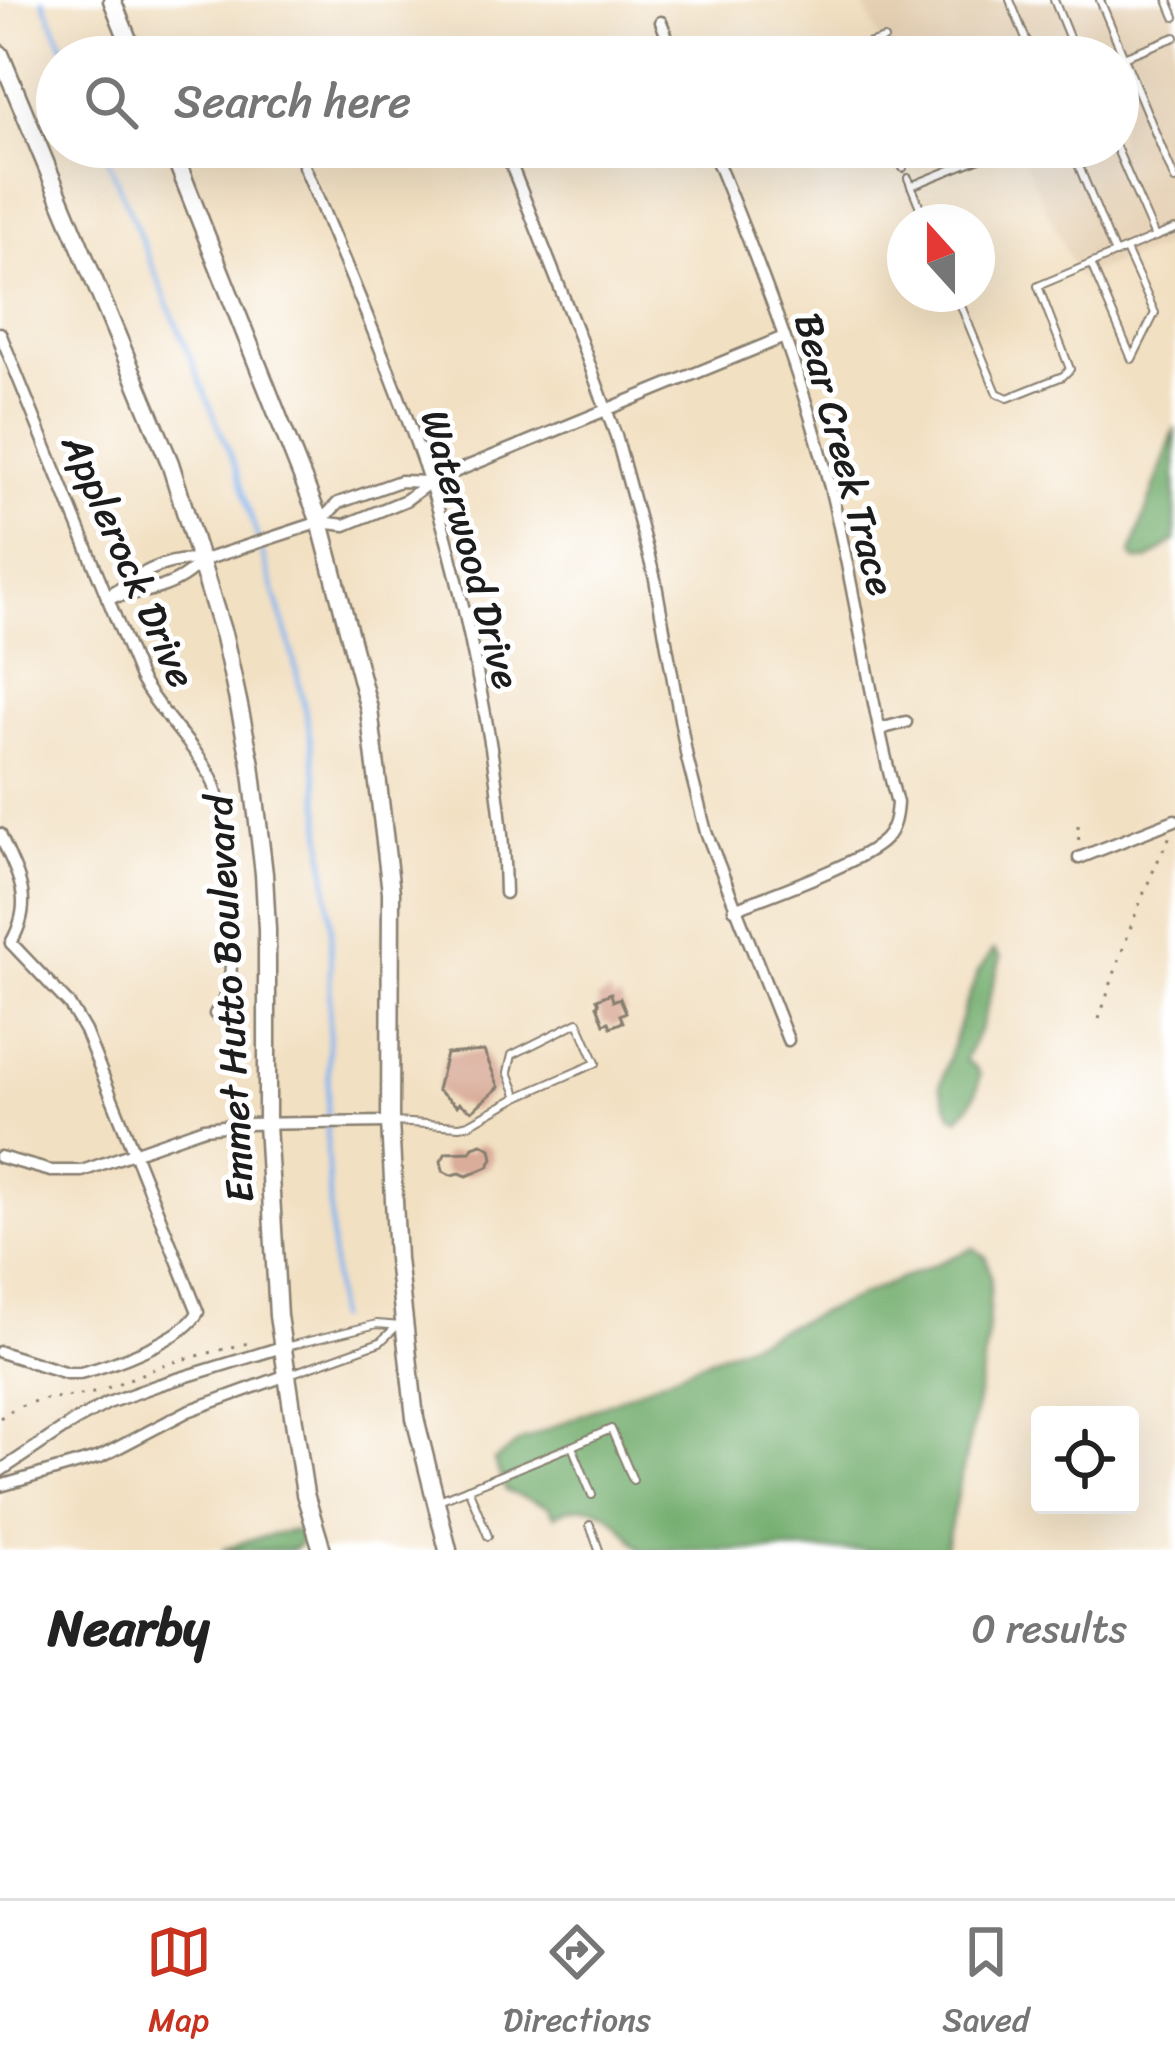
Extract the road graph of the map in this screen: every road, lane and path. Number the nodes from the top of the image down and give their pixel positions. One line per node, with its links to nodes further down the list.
1 (1010, 0): 10 (lane)
2 (1054, 0): 11 (lane)
3 (1100, 0): 12 (lane)
4 (1168, 0): 6 (lane)
5 (118, 2): 8 (street)
6 (1175, 17)
7 (661, 22): 9 (street)
8 (129, 36)
9 (667, 36)
10 (1025, 36)
11 (1068, 36)
12 (1113, 36)
13 (1175, 37): 14 (lane)
14 (1139, 50)
15 (0, 54): 17 (street, Emmet Hutto Boulevard)
16 (1139, 99): 26 (lane)
17 (36, 141)
18 (47, 168): 39 (street, Emmet Hutto Boulevard)
19 (179, 168): 38 (street)
20 (305, 168): 37 (street, Waterwood Drive)
21 (512, 168): 36 (street)
22 (719, 168): 35 (street, Bear Creek Trace)
23 (948, 168): 27 (lane)
24 (1080, 168): 31 (lane)
25 (1124, 168): 29 (lane)
26 (1175, 180)
27 (918, 204)
28 (1175, 229): 29 (lane)
29 (1155, 237): 30 (lane)
30 (1126, 250): 31 (lane); 32 (lane)
31 (1115, 254): 32 (lane)
32 (1091, 264): 33 (lane)
33 (963, 312)
34 (0, 333): 40 (street, Applerock Drive)
35 (784, 337): 36 (street); 42 (street, Bear Creek Trace)
36 (607, 410): 37 (street); 48 (street)
37 (430, 482): 38 (street); 38 (street); 47 (street, Waterwood Drive)
38 (320, 522): 39 (street); 54 (street)
39 (201, 561): 40 (street); 40 (street); 55 (street, Emmet Hutto Boulevard)
40 (107, 597): 50 (street, Applerock Drive)
41 (906, 722): 42 (street)
42 (880, 729): 48 (street, Bear Creek Trace)
43 (1175, 824): 46 (street); 51 (path)
44 (1078, 825): 46 (path)
45 (0, 833): 49 (street)
46 (1079, 858)
47 (505, 893)
48 (734, 909): 52 (street)
49 (5, 945): 56 (street)
50 (215, 1014)
51 (1099, 1019)
52 (788, 1040)
53 (518, 1097): 53 (lane); 54 (lane)
54 (390, 1122): 55 (street); 58 (street)
55 (267, 1124): 56 (street); 60 (street, Emmet Hutto Boulevard)
56 (135, 1153): 57 (street); 61 (street)
57 (0, 1157)
58 (399, 1327): 60 (lane); 62 (lane); 70 (street)
59 (258, 1342): 63 (path)
60 (283, 1347): 62 (street, Emmet Hutto Boulevard); 65 (street)
61 (0, 1352)
62 (286, 1375): 67 (street); 73 (street, Emmet Hutto Boulevard)
63 (0, 1418)
64 (572, 1446): 66 (lane); 68 (lane); 69 (lane)
65 (0, 1471)
66 (633, 1480)
67 (0, 1486)
68 (468, 1488): 70 (lane); 72 (lane)
69 (592, 1496)
70 (436, 1502): 74 (street)
71 (590, 1525): 75 (lane)
72 (488, 1536)
73 (322, 1550)
74 (448, 1550)
75 (599, 1550)

